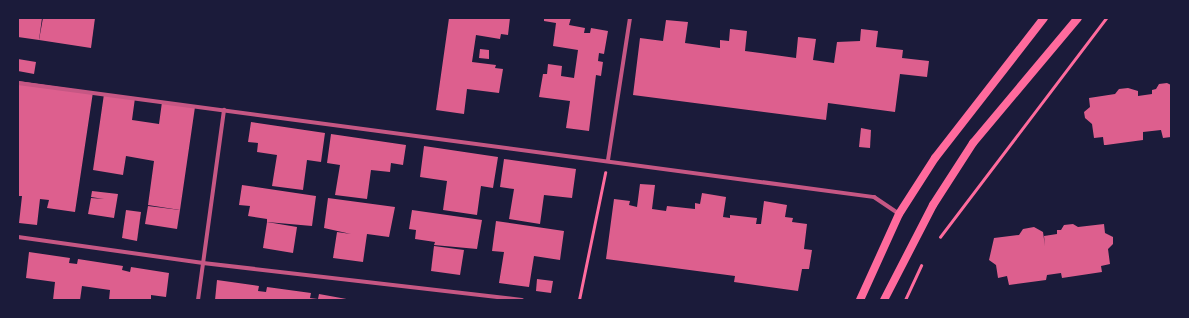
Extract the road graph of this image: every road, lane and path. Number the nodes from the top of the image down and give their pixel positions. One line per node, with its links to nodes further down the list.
1 (630, 18): 7 (street)
2 (1044, 18): 8 (main road)
3 (1078, 18): 17 (main road)
4 (1106, 18): 10 (path)
5 (18, 83): 6 (street)
6 (224, 110): 7 (street); 11 (street)
7 (608, 160): 8 (street); 15 (path)
8 (899, 214): 16 (main road)
9 (18, 237): 11 (street)
10 (940, 237)
11 (203, 263): 13 (street); 14 (street)
12 (921, 265): 18 (path)
13 (198, 300)
14 (522, 300)
15 (579, 300)
16 (860, 300)
17 (884, 300)
18 (905, 300)

